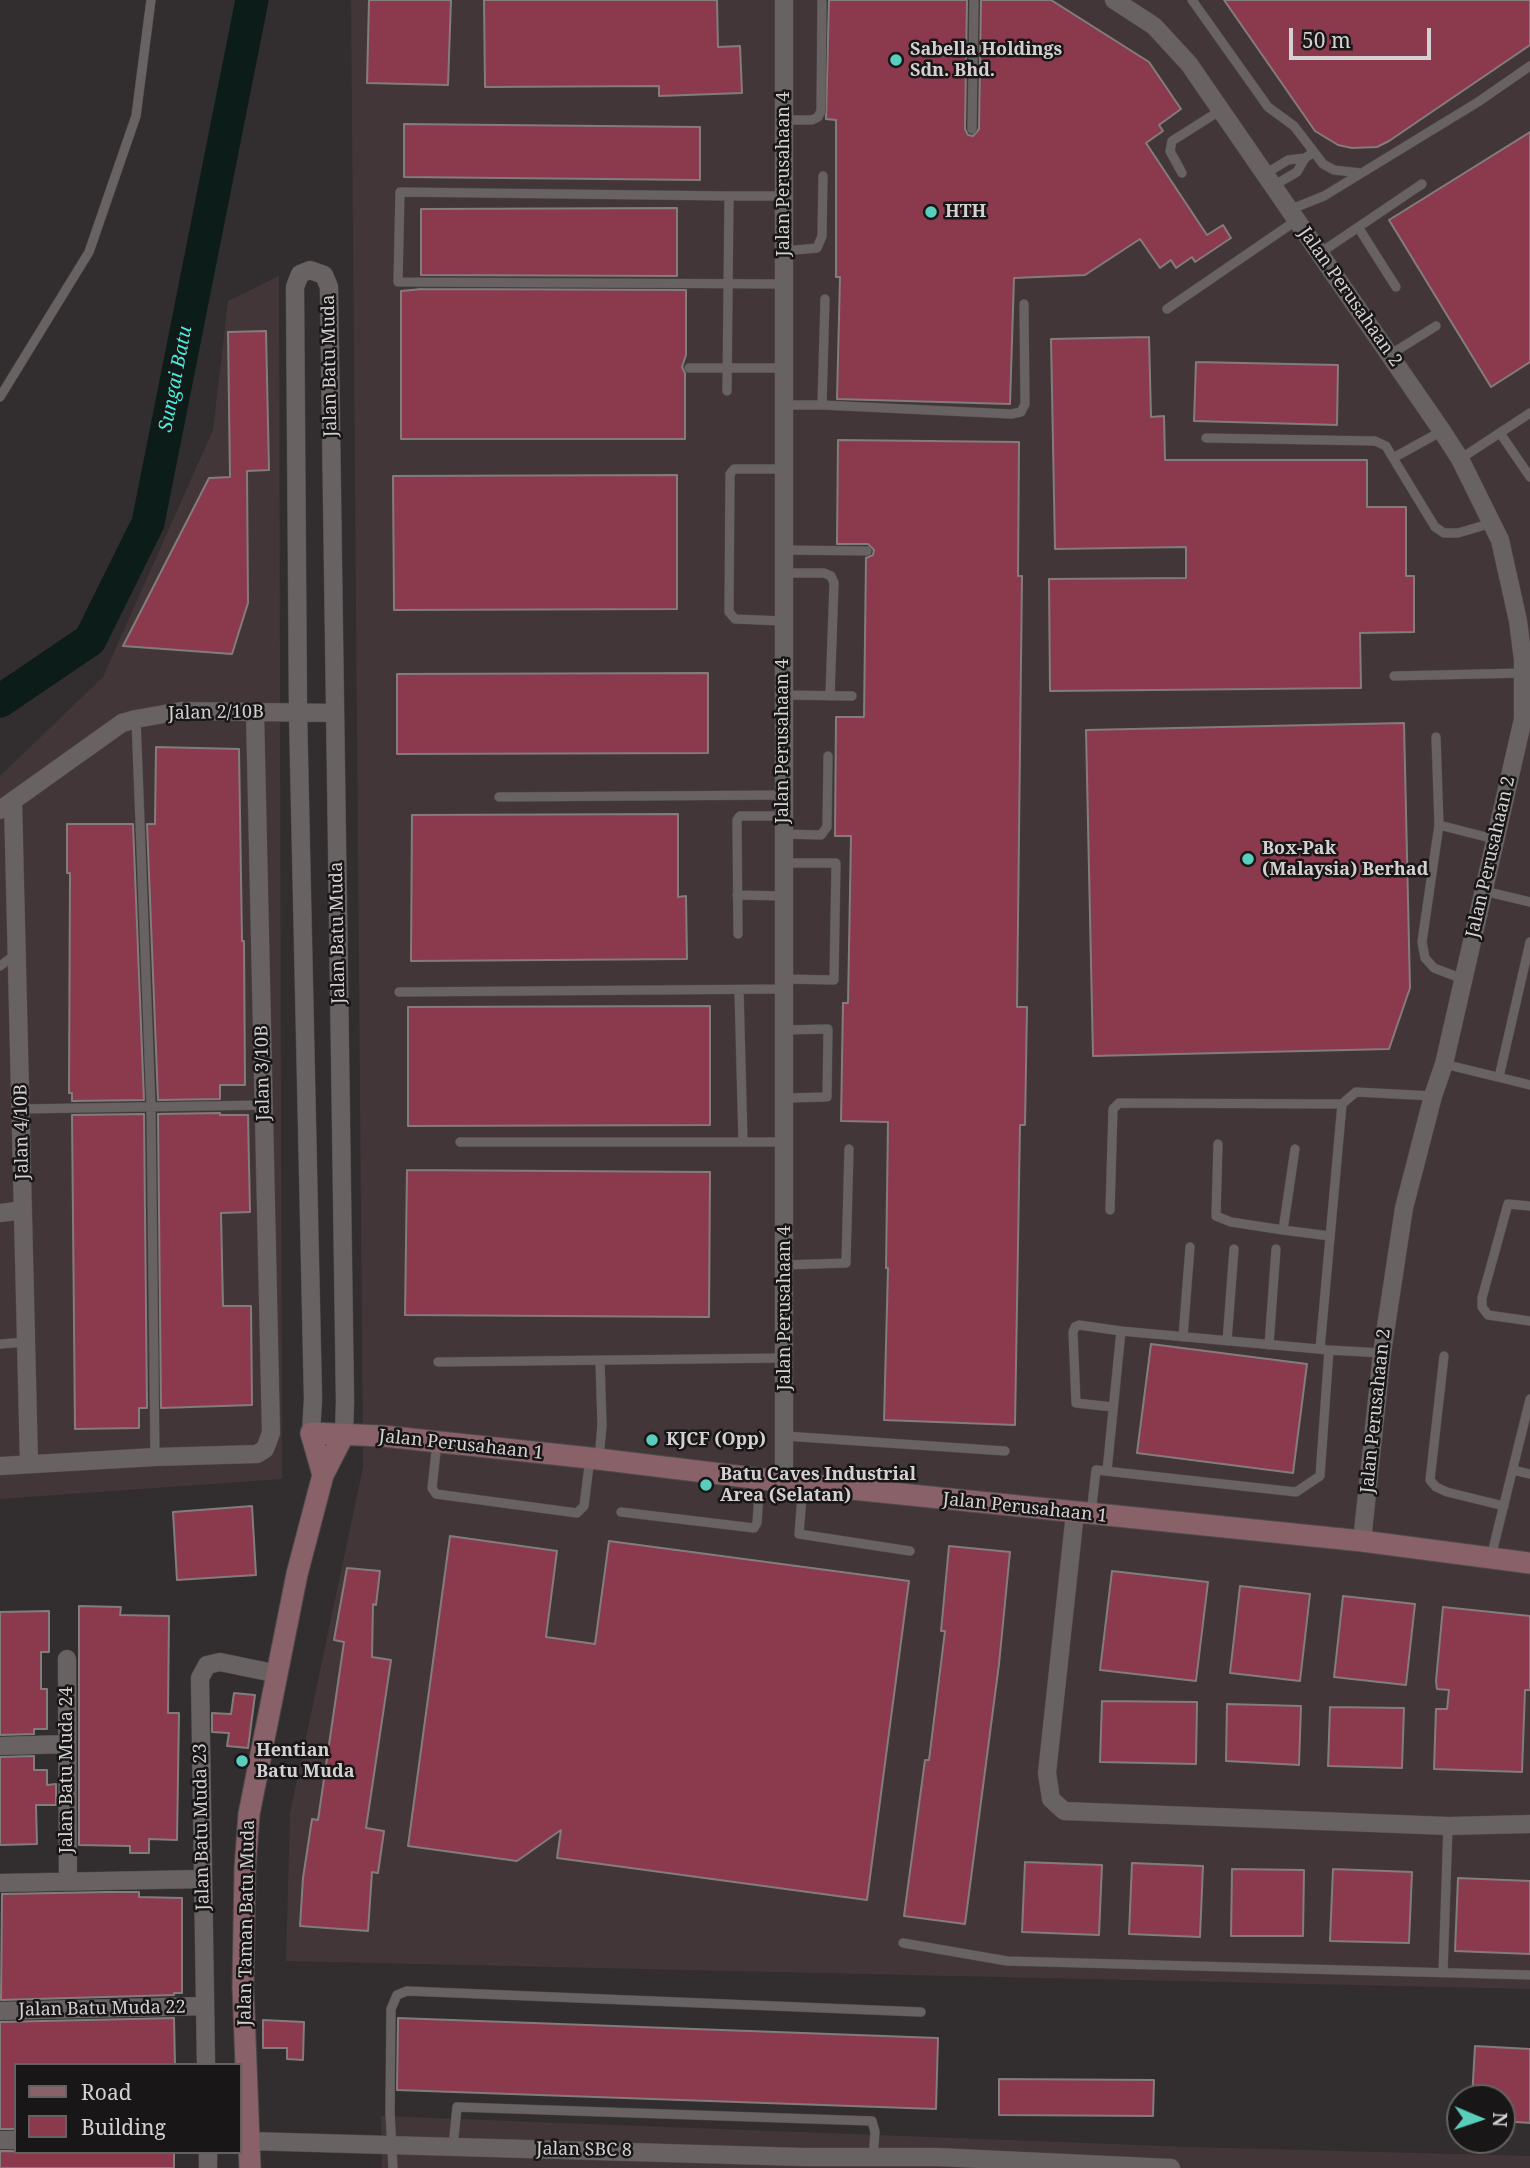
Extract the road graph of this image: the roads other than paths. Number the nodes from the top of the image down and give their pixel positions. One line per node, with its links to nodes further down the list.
1 (150, 0): 35 (lane)
2 (784, 0): 9 (street, Jalan Perusahaan 4)
3 (822, 0): 9 (lane)
4 (974, 0): 10 (lane)
5 (1114, 0): 8 (street, Jalan Perusahaan 2)
6 (1192, 0): 11 (lane)
7 (1530, 66): 13 (lane)
8 (1221, 110): 12 (lane); 15 (street, Jalan Perusahaan 2)
9 (784, 120): 18 (street, Jalan Perusahaan 4)
10 (972, 129)
11 (1310, 155): 13 (lane); 15 (lane); 15 (lane)
12 (1182, 173)
13 (1361, 173): 19 (lane)
14 (822, 176): 21 (lane)
15 (1269, 180): 19 (street, Jalan Perusahaan 2)
16 (1422, 184): 20 (lane)
17 (729, 196): 18 (lane); 23 (lane); 23 (lane)
18 (784, 196): 21 (street, Jalan Perusahaan 4)
19 (1293, 215): 22 (street, Jalan Perusahaan 2); 28 (lane)
20 (1358, 227): 22 (lane); 25 (lane)
21 (784, 251): 24 (street, Jalan Perusahaan 4)
22 (1320, 253): 30 (street, Jalan Perusahaan 2)
23 (729, 284): 24 (lane); 32 (lane)
24 (784, 284): 33 (street, Jalan Perusahaan 4)
25 (1396, 287)
26 (825, 299): 37 (lane)
27 (1024, 304): 37 (lane)
28 (1167, 309)
29 (1436, 326): 30 (lane)
30 (1391, 354): 39 (street, Jalan Perusahaan 2)
31 (689, 368): 32 (lane)
32 (727, 368): 33 (lane); 34 (lane)
33 (784, 368): 36 (street, Jalan Perusahaan 4)
34 (727, 390)
35 (0, 397)
36 (784, 405): 37 (lane); 44 (street, Jalan Perusahaan 4)
37 (822, 405)
38 (1530, 413): 40 (lane)
39 (1443, 431): 42 (lane); 43 (street, Jalan Perusahaan 2)
40 (1500, 433): 43 (lane); 45 (lane)
41 (1206, 439): 42 (lane)
42 (1393, 458): 46 (lane)
43 (1460, 459): 46 (street, Jalan Perusahaan 2)
44 (784, 469): 47 (street, Jalan Perusahaan 4); 50 (lane)
45 (1530, 477)
46 (1492, 523): 51 (street, Jalan Perusahaan 2)
47 (784, 550): 48 (lane); 49 (street, Jalan Perusahaan 4)
48 (867, 551)
49 (783, 573): 50 (street, Jalan Perusahaan 4); 55 (lane)
50 (783, 621): 54 (street, Jalan Perusahaan 4)
51 (1524, 622): 52 (street, Jalan Perusahaan 2)
52 (1525, 665): 53 (lane); 69 (street, Jalan Perusahaan 2)
53 (1394, 676)
54 (783, 695): 55 (lane); 63 (street, Jalan Perusahaan 4)
55 (830, 696): 56 (lane)
56 (852, 696)
57 (255, 712): 58 (street, Jalan 2/10B); 60 (street, Jalan 2/10B); 90 (street, Jalan 3/10B)
58 (298, 713): 59 (street, Jalan 2/10B); 59 (street, Jalan Batu Muda); 124 (street, Jalan Batu Muda)
59 (334, 713): 125 (street, Jalan Batu Muda)
60 (136, 719): 65 (street, Jalan 2/10B); 91 (lane)
61 (1436, 737): 67 (lane)
62 (828, 755): 68 (lane)
63 (783, 795): 64 (lane); 66 (street, Jalan Perusahaan 4)
64 (499, 797)
65 (6, 806): 77 (street, Jalan 4/10B)
66 (783, 816): 68 (street, Jalan Perusahaan 4); 72 (lane)
67 (1439, 825): 69 (lane); 79 (lane)
68 (783, 834): 70 (street, Jalan Perusahaan 4)
69 (1494, 839): 71 (street, Jalan Perusahaan 2)
70 (783, 863): 73 (street, Jalan Perusahaan 4); 80 (lane)
71 (1484, 891): 74 (lane); 79 (street, Jalan Perusahaan 2)
72 (737, 895): 73 (lane); 75 (lane)
73 (783, 896): 80 (street, Jalan Perusahaan 4)
74 (1530, 902)
75 (738, 934)
76 (1530, 942): 85 (lane)
77 (18, 953): 78 (lane); 92 (street, Jalan 4/10B)
78 (0, 967)
79 (1463, 979): 84 (street, Jalan Perusahaan 2)
80 (783, 984): 81 (lane); 83 (street, Jalan Perusahaan 4)
81 (739, 989): 82 (lane); 94 (lane)
82 (399, 992)
83 (784, 1030): 88 (street, Jalan Perusahaan 4); 88 (lane)
84 (1444, 1064): 85 (lane); 87 (street, Jalan Perusahaan 2)
85 (1499, 1077): 86 (lane)
86 (1530, 1084)
87 (1433, 1096): 89 (lane); 117 (street, Jalan Perusahaan 2)
88 (784, 1098): 95 (street, Jalan Perusahaan 4)
89 (1342, 1104): 101 (lane); 104 (lane)
90 (264, 1105): 91 (lane); 129 (street, Jalan 3/10B)
91 (151, 1107): 92 (lane); 129 (lane)
92 (21, 1109): 100 (street, Jalan 4/10B)
93 (460, 1142): 94 (lane)
94 (743, 1142): 95 (lane)
95 (784, 1142): 108 (street, Jalan Perusahaan 4)
96 (1217, 1144): 103 (lane)
97 (849, 1149): 108 (lane)
98 (1295, 1149): 103 (lane)
99 (1530, 1206): 109 (lane)
100 (23, 1210): 102 (street); 113 (street, Jalan 4/10B)
101 (1110, 1210)
102 (0, 1213)
103 (1283, 1230): 104 (lane)
104 (1330, 1236): 116 (lane)
105 (1190, 1247): 111 (lane)
106 (1234, 1249): 112 (lane)
107 (1276, 1249): 115 (lane)
108 (785, 1265): 119 (street, Jalan Perusahaan 4)
109 (1530, 1321)
110 (1121, 1331): 111 (lane); 123 (lane); 123 (lane)
111 (1183, 1336): 112 (lane)
112 (1227, 1341): 115 (lane)
113 (26, 1342): 114 (lane); 131 (street, Jalan 4/10B)
114 (0, 1344)
115 (1269, 1345): 116 (lane)
116 (1325, 1350): 117 (lane); 134 (lane)
117 (1382, 1353): 142 (street, Jalan Perusahaan 2)
118 (1444, 1356): 139 (lane)
119 (785, 1358): 120 (lane); 126 (street, Jalan Perusahaan 4)
120 (600, 1361): 121 (lane); 130 (lane)
121 (438, 1362)
122 (1530, 1399): 133 (lane)
123 (1113, 1407): 134 (lane)
124 (311, 1433): 125 (street, Jalan Perusahaan 1); 136 (street)
125 (344, 1434): 127 (street, Jalan Perusahaan 1); 136 (street, Jalan Taman Batu Muda)
126 (785, 1436): 128 (lane); 138 (street, Jalan Perusahaan 4)
127 (437, 1442): 130 (street, Jalan Perusahaan 1); 130 (lane)
128 (1005, 1451)
129 (155, 1457): 131 (street)
130 (595, 1459): 137 (street, Jalan Perusahaan 1)
131 (29, 1464): 132 (street)
132 (0, 1466)
133 (1513, 1470): 135 (lane); 139 (lane)
134 (1107, 1471): 141 (lane)
135 (1530, 1474)
136 (323, 1475): 147 (street, Jalan Taman Batu Muda)
137 (760, 1479): 138 (street, Jalan Perusahaan 1); 140 (lane)
138 (794, 1483): 141 (street, Jalan Perusahaan 1); 143 (lane)
139 (1504, 1506): 144 (lane)
140 (621, 1512)
141 (1083, 1514): 142 (street, Jalan Perusahaan 1); 151 (street)
142 (1362, 1541): 144 (street, Jalan Perusahaan 1)
143 (910, 1550)
144 (1490, 1558): 145 (street, Jalan Perusahaan 1)
145 (1530, 1563)
146 (68, 1659): 148 (street, Jalan Batu Muda 24)
147 (278, 1674): 152 (street, Jalan Batu Muda 23); 162 (street, Jalan Taman Batu Muda)
148 (67, 1744): 149 (street); 153 (street, Jalan Batu Muda 24)
149 (0, 1746)
150 (1530, 1825): 151 (street)
151 (1448, 1826): 156 (lane)
152 (202, 1879): 153 (street); 158 (street, Jalan Batu Muda 23)
153 (68, 1882): 154 (street)
154 (0, 1883)
155 (903, 1943): 156 (lane)
156 (1443, 1973): 157 (lane)
157 (1530, 1975)
158 (205, 2006): 159 (street, Jalan Batu Muda 22); 161 (street, Jalan Batu Muda 23)
159 (0, 2011)
160 (921, 2012): 163 (lane)
161 (206, 2063)
162 (249, 2141): 163 (street, Jalan SBC 8); 169 (street, Jalan Taman Batu Muda)
163 (392, 2147): 164 (street, Jalan SBC 8); 170 (lane)
164 (453, 2147): 165 (lane); 166 (street, Jalan SBC 8)
165 (873, 2157): 167 (street, Jalan SBC 8); 168 (street, Jalan SBC 8)
166 (673, 2160): 167 (street, Jalan SBC 8)
167 (803, 2163)
168 (937, 2163): 171 (street, Jalan SBC 8)
169 (250, 2168)
170 (393, 2168)
171 (1171, 2168)

